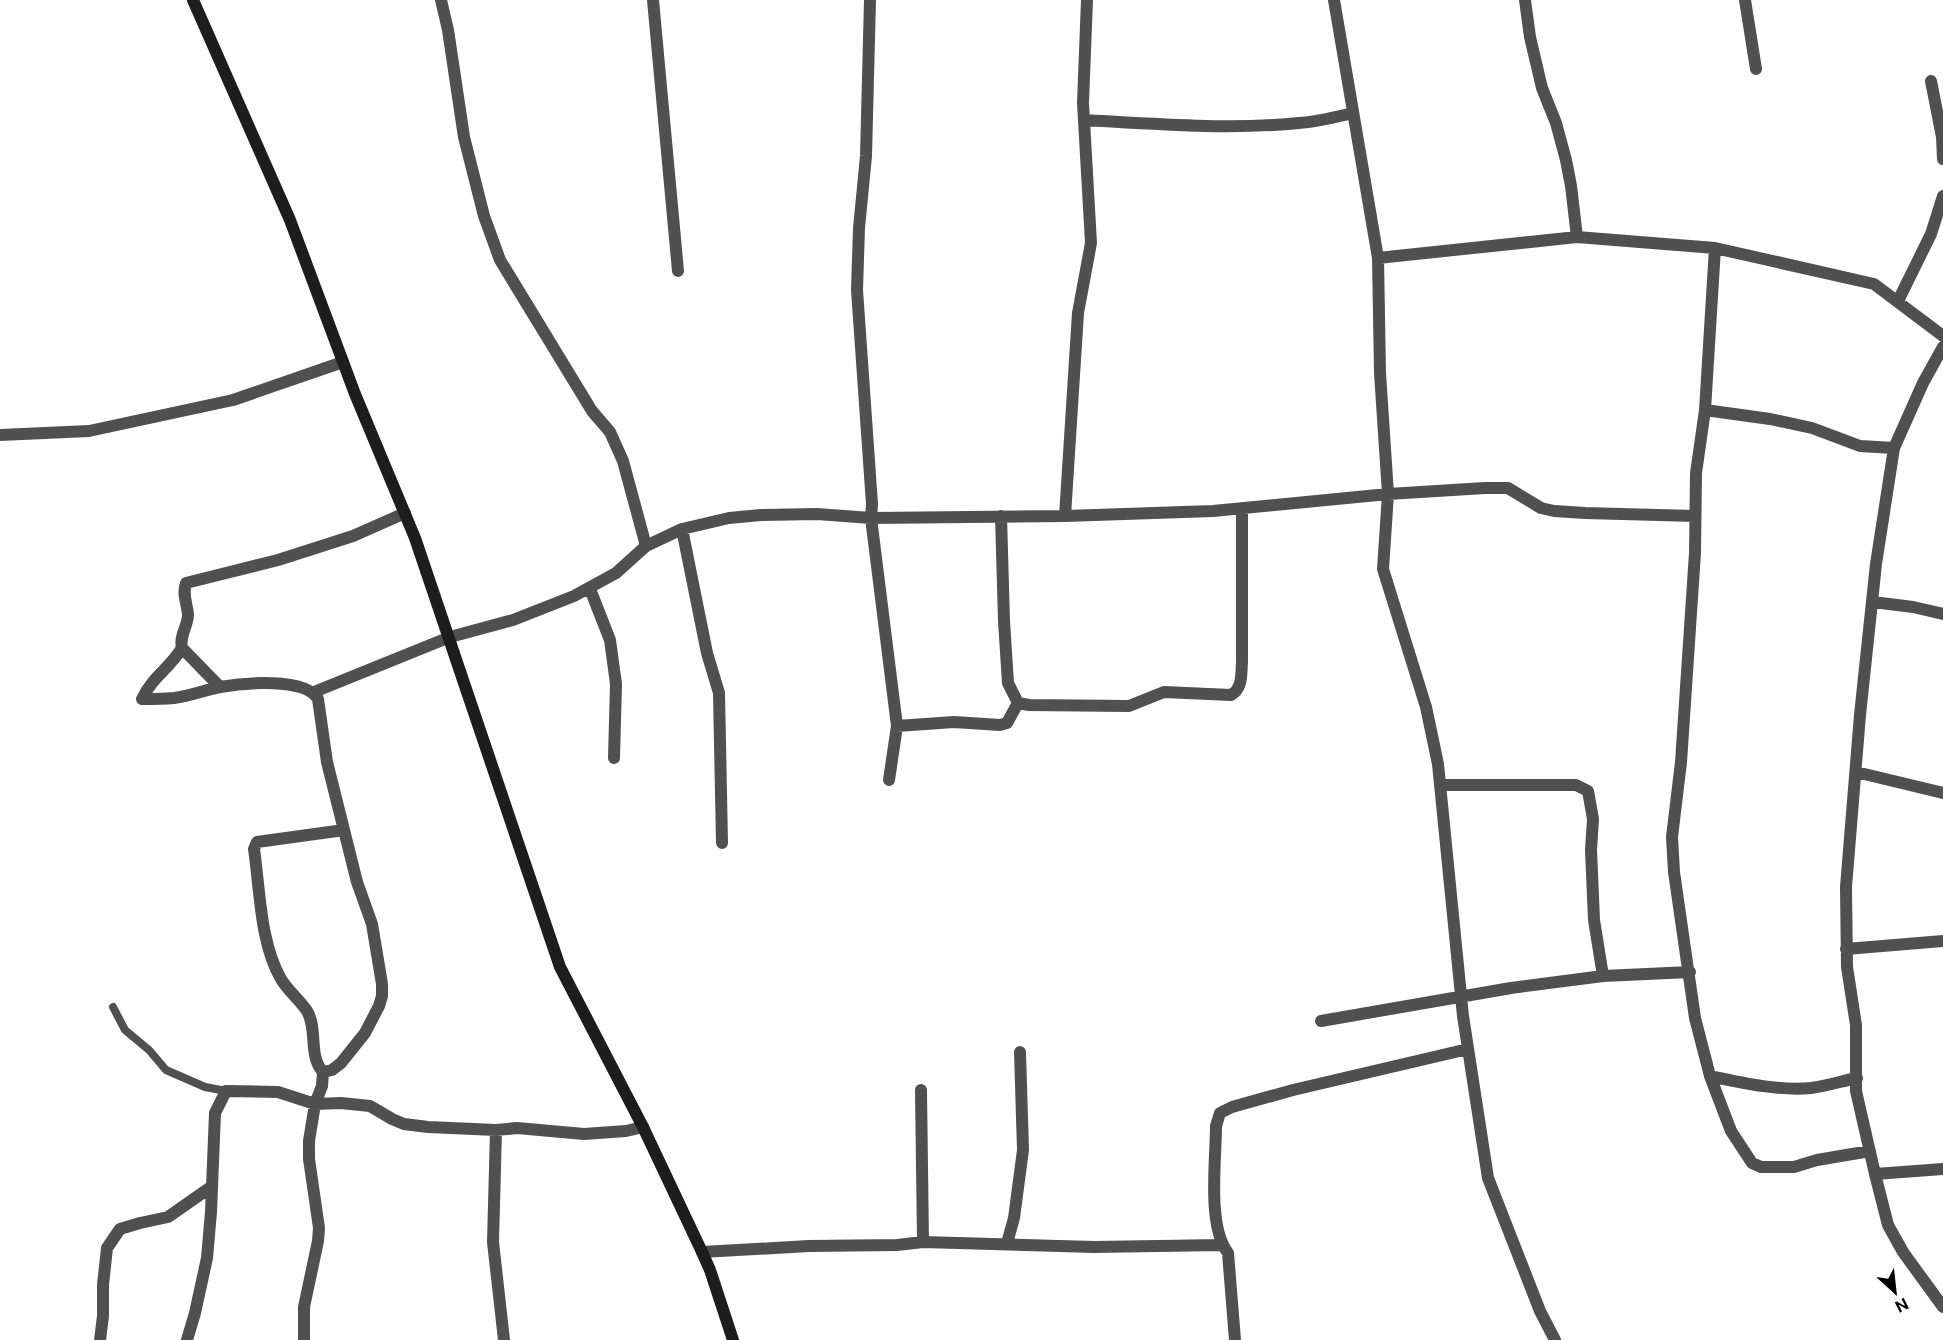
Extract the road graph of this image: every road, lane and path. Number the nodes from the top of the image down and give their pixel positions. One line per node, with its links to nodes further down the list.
1 (193, 0): 22 (street)
2 (441, 0): 34 (street)
3 (653, 0): 18 (street)
4 (870, 0): 32 (street)
5 (1087, 0): 12 (street)
6 (1334, 0): 11 (street)
7 (1525, 0): 15 (street)
8 (1745, 0): 9 (street)
9 (1756, 69)
10 (1931, 81): 13 (street)
11 (1353, 113): 12 (street); 17 (street)
12 (1084, 120): 30 (street)
13 (1943, 159)
14 (1943, 196): 19 (street)
15 (1577, 237): 16 (street); 17 (street)
16 (1715, 248): 19 (street); 23 (street)
17 (1378, 258): 26 (street)
18 (678, 271)
19 (1898, 301): 20 (street)
20 (1943, 336)
21 (1943, 347): 25 (street)
22 (343, 362): 24 (street); 28 (street)
23 (1704, 410): 25 (street); 31 (street)
24 (0, 435)
25 (1894, 448): 36 (street)
26 (1388, 494): 27 (street); 31 (street); 47 (street)
27 (1242, 508): 30 (street); 42 (street)
28 (405, 513): 38 (street); 39 (street)
29 (1001, 516): 30 (street); 32 (street); 42 (street)
30 (1065, 516)
31 (1695, 516): 53 (street)
32 (871, 518): 33 (street); 43 (street)
33 (682, 529): 34 (street); 50 (street)
34 (646, 546): 35 (street)
35 (590, 589): 38 (street); 44 (street)
36 (1873, 602): 37 (street); 45 (street)
37 (1943, 614)
38 (450, 638): 41 (street); 66 (street)
39 (182, 648): 40 (street); 40 (street)
40 (220, 687): 41 (street)
41 (314, 692): 49 (street)
42 (1018, 703): 43 (street)
43 (897, 726): 46 (street)
44 (614, 758)
45 (1856, 772): 48 (street); 52 (street)
46 (889, 780)
47 (1440, 785): 54 (street); 55 (street)
48 (1943, 793)
49 (344, 830): 60 (street); 60 (street)
50 (722, 843)
51 (1943, 941): 52 (street)
52 (1846, 949): 62 (street)
53 (1690, 972): 54 (street); 61 (street)
54 (1603, 976): 55 (street)
55 (1461, 998): 57 (street); 58 (street)
56 (113, 1007): 64 (lane)
57 (1321, 1022)
58 (1468, 1049): 74 (street); 83 (street)
59 (1020, 1052): 73 (street)
60 (323, 1072): 65 (street)
61 (1710, 1076): 62 (street); 68 (street)
62 (1857, 1078): 68 (street)
63 (921, 1090): 72 (street)
64 (226, 1091): 65 (street); 71 (street)
65 (315, 1104): 67 (street); 79 (street)
66 (643, 1127): 67 (street); 75 (street)
67 (496, 1130): 80 (street)
68 (1870, 1151): 70 (street)
69 (1943, 1169): 70 (street)
70 (1875, 1174): 76 (street)
71 (211, 1187): 77 (street); 78 (street)
72 (923, 1242): 73 (street); 75 (street)
73 (1007, 1243): 74 (street)
74 (1222, 1245): 82 (street)
75 (702, 1252): 81 (street)
76 (1943, 1307)
77 (100, 1340)
78 (187, 1340)
79 (304, 1340)
80 (504, 1340)
81 (733, 1340)
82 (1235, 1340)
83 (1555, 1340)

